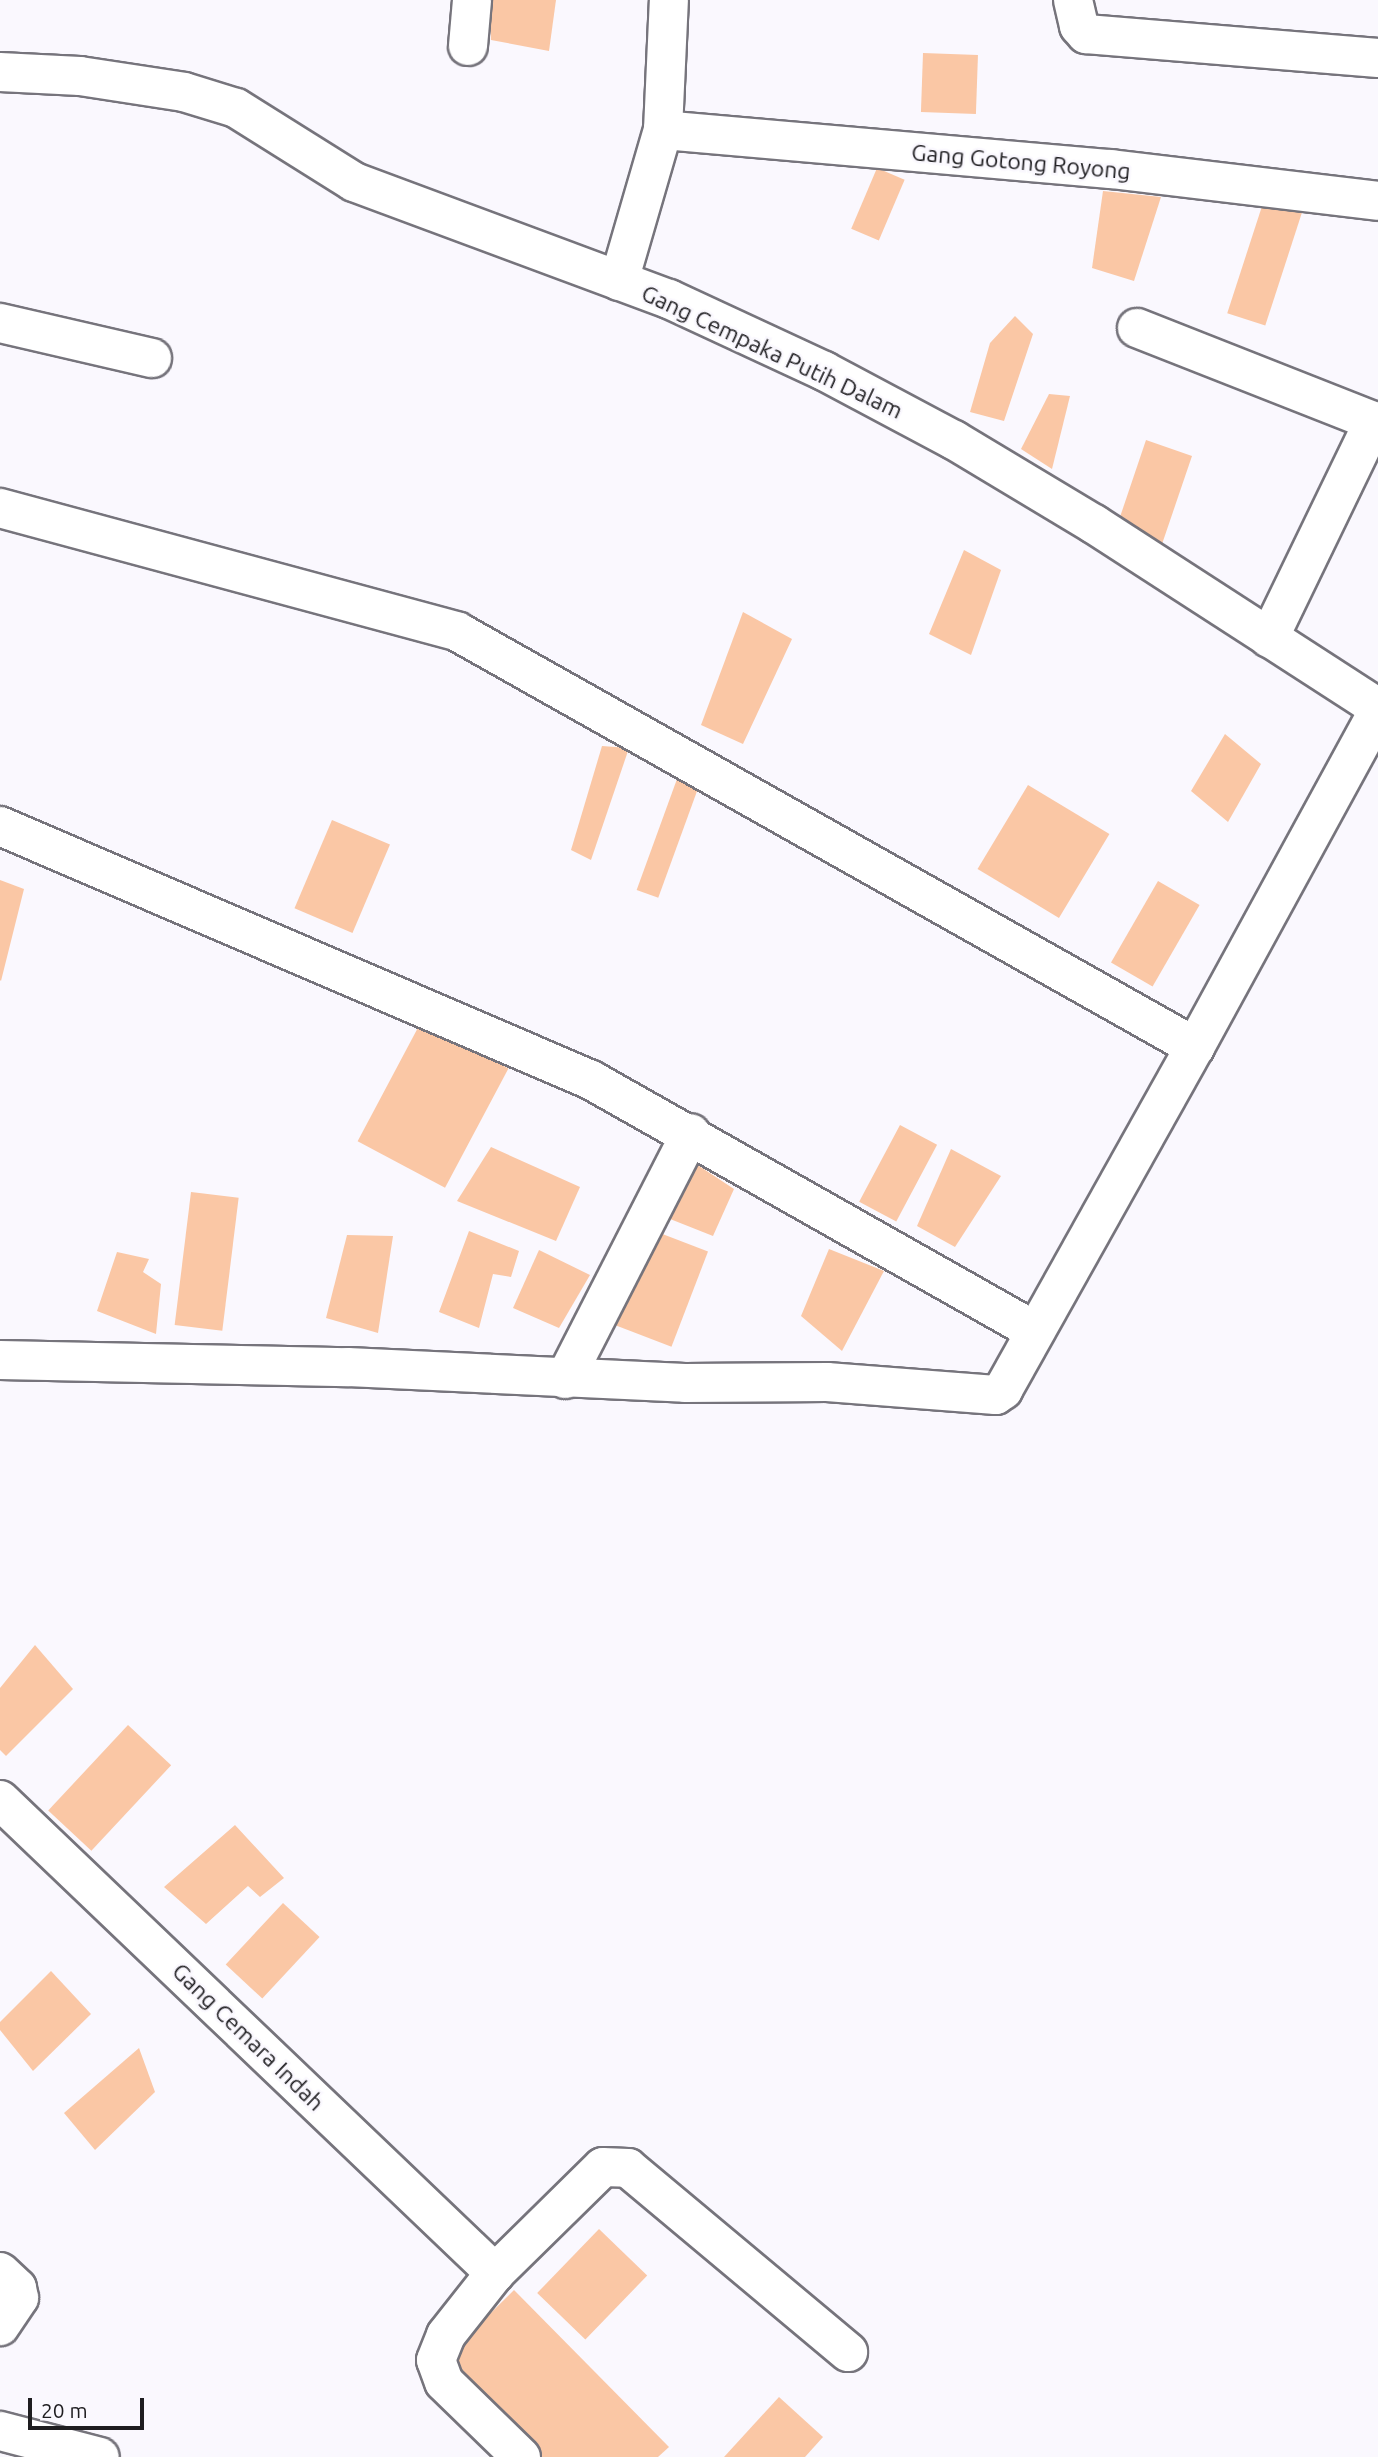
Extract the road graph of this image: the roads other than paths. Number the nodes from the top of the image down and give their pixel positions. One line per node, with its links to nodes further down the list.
1 (472, 0): 4 (street)
2 (669, 0): 7 (street)
3 (1073, 0): 5 (street)
4 (468, 46)
5 (1378, 58)
6 (0, 72): 9 (street, Gang Cempaka Putih Dalam)
7 (663, 130): 8 (street, Gang Gotong Royong); 9 (street)
8 (1378, 201)
9 (619, 281): 15 (street, Gang Cempaka Putih Dalam)
10 (0, 323): 12 (street)
11 (1136, 328): 13 (street)
12 (152, 358)
13 (1376, 422): 15 (street)
14 (0, 508): 18 (street)
15 (1269, 638): 16 (street, Gang Cempaka Putih Dalam)
16 (1378, 710): 18 (street)
17 (0, 827): 19 (street)
18 (1195, 1047): 20 (street)
19 (691, 1133): 20 (street); 22 (street)
20 (1033, 1330): 22 (street)
21 (0, 1360): 22 (street)
22 (565, 1379)
23 (0, 1800): 25 (street, Gang Cemara Indah)
24 (0, 2273): 26 (street)
25 (495, 2273): 27 (street); 30 (street)
26 (0, 2326)
27 (848, 2352)
28 (0, 2431): 29 (street)
29 (100, 2457)
30 (522, 2457)

